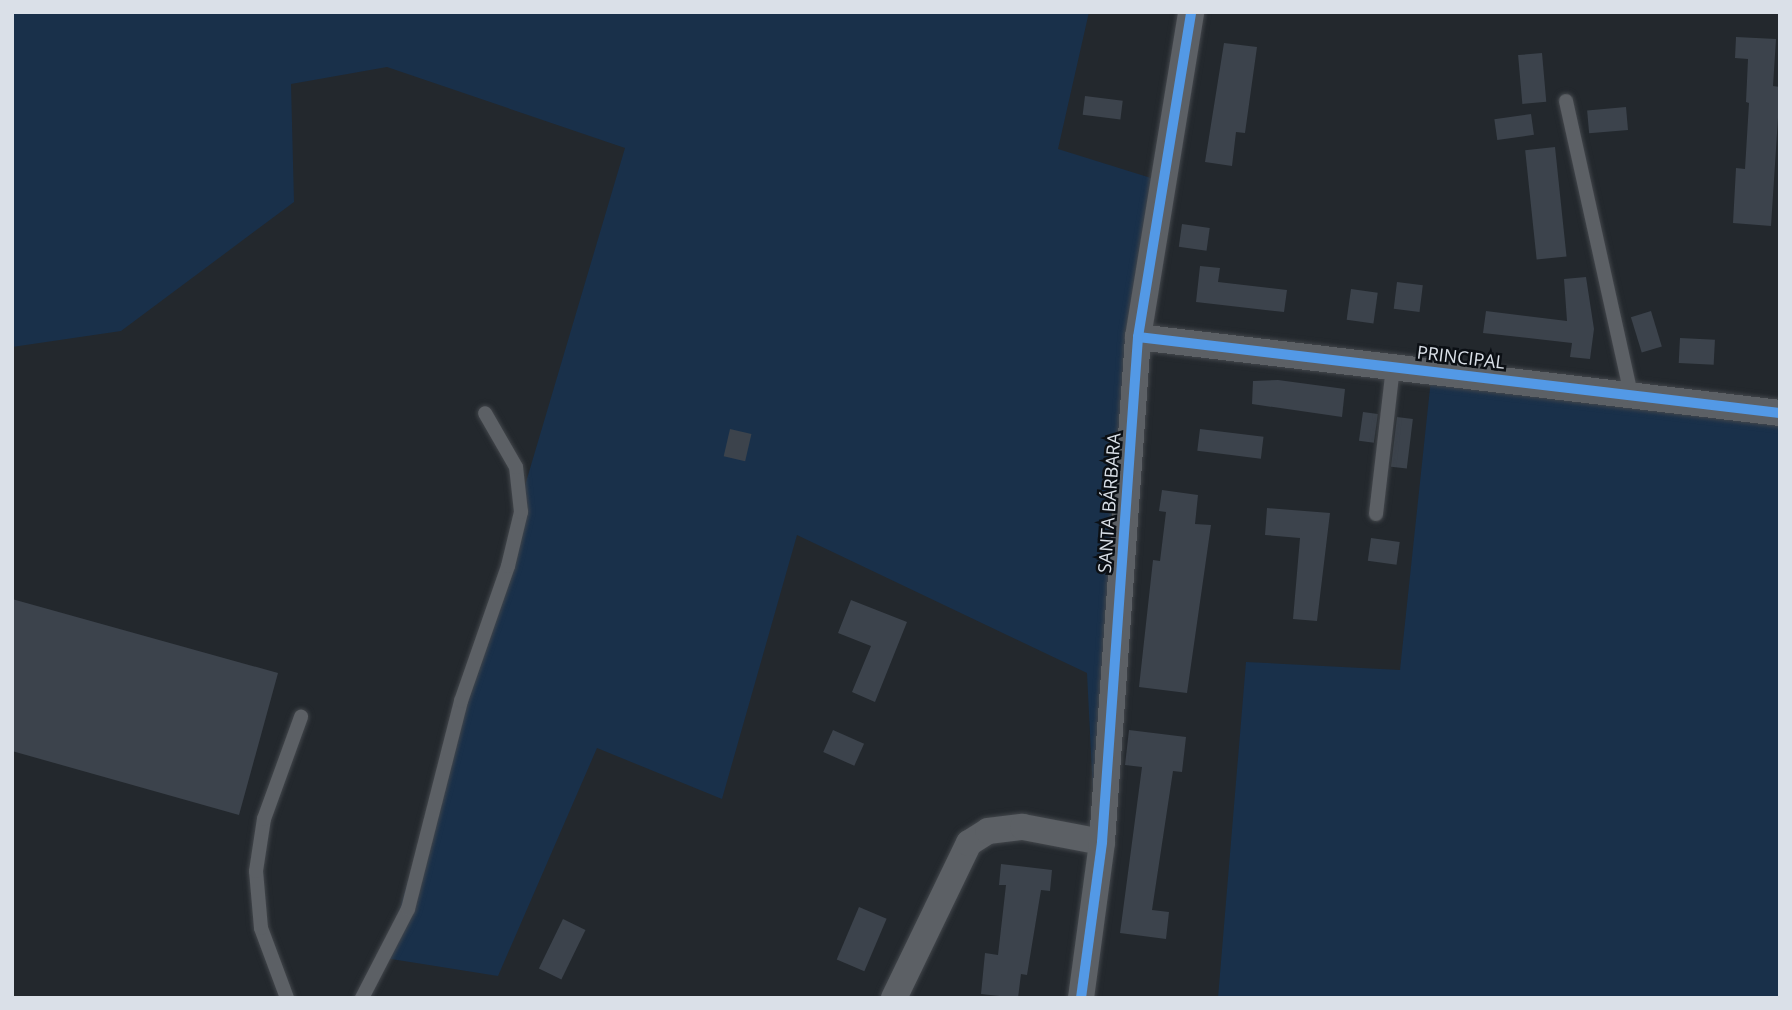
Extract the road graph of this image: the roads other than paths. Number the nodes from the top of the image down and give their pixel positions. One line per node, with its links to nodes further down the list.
1 (1191, 12): 3 (street, SANTA BÁRBARA)
2 (1566, 101): 5 (lane)
3 (1138, 337): 4 (street, PRINCIPAL); 10 (street, SANTA BÁRBARA)
4 (1393, 367): 5 (street, PRINCIPAL); 8 (lane)
5 (1631, 395): 7 (street, PRINCIPAL)
6 (485, 413): 12 (lane)
7 (1780, 413)
8 (1376, 514)
9 (301, 718): 11 (lane)
10 (1102, 842): 13 (street); 14 (street, SANTA BÁRBARA)
11 (287, 998)
12 (362, 998)
13 (894, 998)
14 (1081, 998)

